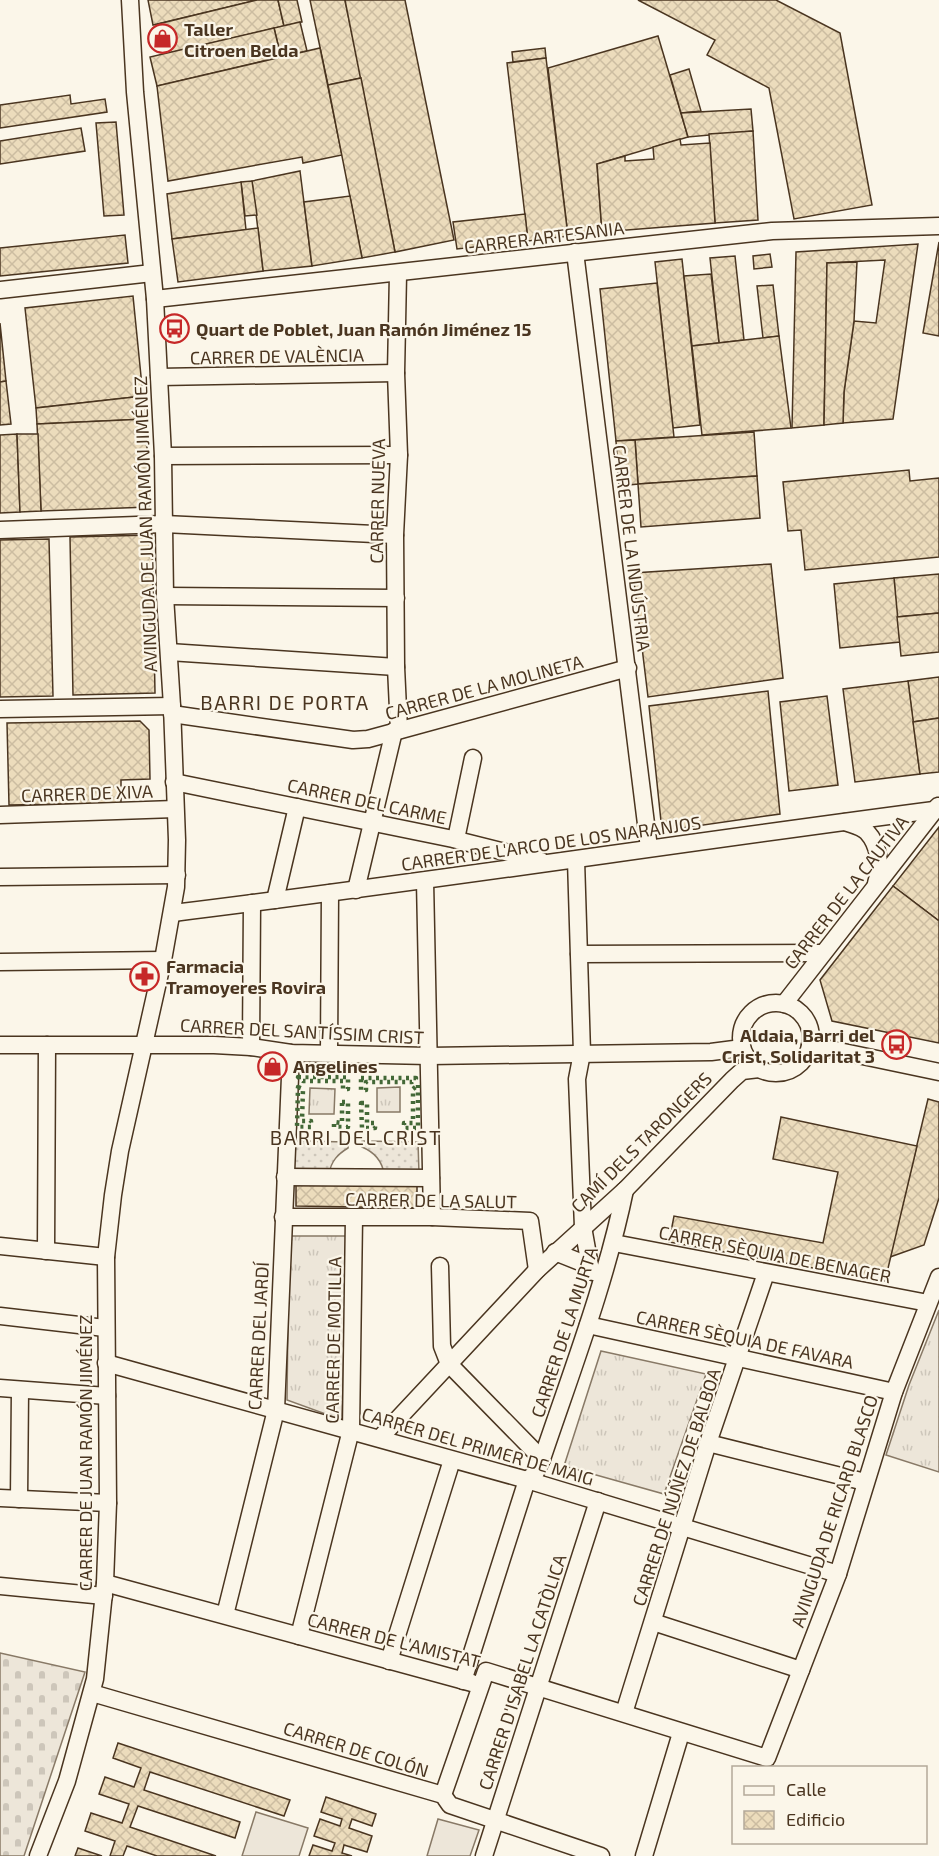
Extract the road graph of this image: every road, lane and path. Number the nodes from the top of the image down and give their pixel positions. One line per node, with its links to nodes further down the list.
1 (130, 0): 4 (street, AVINGUDA DE JUAN RAMÓN JIMÉNEZ)
2 (939, 226): 3 (street, CARRER ARTESANIA)
3 (575, 252): 5 (street, CARRER ARTESANIA); 19 (street, CARRER DE LA INDÚSTRIA)
4 (152, 273): 6 (street); 7 (street, AVINGUDA DE JUAN RAMÓN JIMÉNEZ)
5 (398, 274): 7 (street, CARRER ARTESANIA); 8 (street, CARRER NUEVA)
6 (0, 290)
7 (155, 299): 9 (street, AVINGUDA DE JUAN RAMÓN JIMÉNEZ)
8 (396, 373): 9 (street, CARRER DE VALÈNCIA); 10 (street, CARRER NUEVA)
9 (159, 377): 11 (street, AVINGUDA DE JUAN RAMÓN JIMÉNEZ)
10 (399, 455): 11 (street); 14 (street, CARRER NUEVA)
11 (163, 456): 12 (street, AVINGUDA DE JUAN RAMÓN JIMÉNEZ)
12 (165, 524): 13 (street); 14 (street); 15 (street, AVINGUDA DE JUAN RAMÓN JIMÉNEZ)
13 (0, 530)
14 (395, 535): 16 (street, CARRER NUEVA)
15 (165, 596): 16 (street); 17 (street, AVINGUDA DE JUAN RAMÓN JIMÉNEZ)
16 (396, 598): 18 (street, CARRER NUEVA)
17 (169, 652): 18 (street); 21 (street, AVINGUDA DE JUAN RAMÓN JIMÉNEZ)
18 (396, 667): 22 (street, CARRER NUEVA)
19 (628, 668): 22 (street, CARRER DE LA MOLINETA); 33 (street, CARRER DE LA INDÚSTRIA)
20 (0, 710): 21 (street, CARRER DE LA MOLINETA)
21 (172, 710): 22 (street, CARRER DE LA MOLINETA); 24 (street, AVINGUDA DE JUAN RAMÓN JIMÉNEZ)
22 (396, 730): 29 (street, CARRER NUEVA)
23 (473, 758): 31 (street)
24 (174, 782): 25 (street, CARRER DEL CARME); 27 (street, AVINGUDA DE JUAN RAMÓN JIMÉNEZ)
25 (297, 807): 29 (street, CARRER DEL CARME); 43 (street)
26 (937, 807): 30 (street, CARRER DE L'ARCO DE LOS NARANJOS); 40 (street, CARRER DE LA CAUTIVA)
27 (176, 809): 28 (street, CARRER DE XIVA); 37 (street, AVINGUDA DE JUAN RAMÓN JIMÉNEZ)
28 (0, 815)
29 (372, 822): 31 (street, CARRER DEL CARME); 41 (street, CARRER NUEVA)
30 (845, 822): 33 (street, CARRER DE L'ARCO DE LOS NARANJOS); 40 (street)
31 (456, 839): 32 (street, CARRER DEL CARME)
32 (483, 846): 35 (street, CARRER DEL CARME); 36 (street)
33 (649, 848): 34 (street, CARRER DE L'ARCO DE LOS NARANJOS)
34 (576, 860): 35 (street, CARRER DE L'ARCO DE LOS NARANJOS); 47 (street)
35 (551, 863): 36 (street, CARRER DE L'ARCO DE LOS NARANJOS)
36 (477, 874): 39 (street, CARRER DE L'ARCO DE LOS NARANJOS)
37 (177, 875): 38 (street); 45 (street, AVINGUDA DE JUAN RAMÓN JIMÉNEZ)
38 (0, 877)
39 (425, 881): 41 (street, CARRER DE L'ARCO DE LOS NARANJOS); 59 (street)
40 (875, 887): 46 (street, CARRER DE LA CAUTIVA)
41 (356, 890): 42 (street, CARRER DE L'ARCO DE LOS NARANJOS)
42 (330, 893): 43 (street, CARRER DE L'ARCO DE LOS NARANJOS); 57 (street)
43 (275, 900): 44 (street, CARRER DE L'ARCO DE LOS NARANJOS)
44 (252, 903): 45 (street, CARRER DE L'ARCO DE LOS NARANJOS); 55 (street)
45 (173, 913): 48 (street, AVINGUDA DE JUAN RAMÓN JIMÉNEZ)
46 (823, 953): 47 (street); 50 (street, CARRER DE LA CAUTIVA)
47 (579, 954): 58 (street)
48 (163, 960): 49 (street); 52 (street, AVINGUDA DE JUAN RAMÓN JIMÉNEZ)
49 (0, 962)
50 (784, 1004): 54 (street); 60 (street)
51 (0, 1044): 53 (street, CARRER DEL SANTÍSSIM CRIST)
52 (143, 1044): 53 (street, CARRER DEL SANTÍSSIM CRIST); 55 (street, CARRER DEL SANTÍSSIM CRIST); 73 (street, CARRER DE JUAN RAMÓN JIMÉNEZ)
53 (47, 1045): 71 (street)
54 (810, 1045): 60 (street); 61 (street)
55 (251, 1047): 56 (street, CARRER DEL SANTÍSSIM CRIST)
56 (291, 1053): 57 (street, CARRER DEL SANTÍSSIM CRIST); 62 (street, CARRER DEL JARDÍ)
57 (329, 1053): 59 (street, CARRER DEL SANTÍSSIM CRIST)
58 (582, 1053): 59 (street, CARRER DEL SANTÍSSIM CRIST); 60 (street, CARRER DEL SANTÍSSIM CRIST); 68 (street)
59 (429, 1056): 63 (street)
60 (749, 1059): 64 (street, CAMÍ DELS TARONGERS)
61 (939, 1072)
62 (285, 1177): 63 (street); 65 (street, CARRER DEL JARDÍ)
63 (431, 1178): 66 (street)
64 (625, 1190): 68 (street, CAMÍ DELS TARONGERS); 69 (street, CARRER DE LA MURTA)
65 (283, 1217): 67 (street, CARRER DE LA SALUT); 91 (street, CARRER DEL JARDÍ)
66 (432, 1217): 67 (street, CARRER DE LA SALUT); 76 (street, CARRER DE LA SALUT)
67 (354, 1218): 92 (street, CARRER DE MOTILLA)
68 (583, 1227): 72 (street, CAMÍ DELS TARONGERS); 75 (street)
69 (614, 1243): 77 (street, CARRER SÈQUIA DE BENAGER); 79 (street, CARRER DE LA MURTA)
70 (0, 1246): 71 (street)
71 (46, 1251): 73 (street)
72 (555, 1252): 75 (street); 76 (street, CAMÍ DELS TARONGERS)
73 (106, 1257): 83 (street, CARRER DE JUAN RAMÓN JIMÉNEZ)
74 (440, 1266): 86 (street)
75 (590, 1266): 79 (street)
76 (537, 1270): 86 (street, CAMÍ DELS TARONGERS)
77 (766, 1273): 80 (street, CARRER SÈQUIA DE BENAGER); 84 (street, CARRER DE NÚÑEZ DE BALBOA)
78 (939, 1276): 80 (street, AVINGUDA DE RICARD BLASCO)
79 (600, 1286): 82 (street, CARRER DE LA MURTA)
80 (928, 1303): 89 (street, AVINGUDA DE RICARD BLASCO)
81 (0, 1316): 83 (street)
82 (588, 1325): 84 (street, CARRER SÈQUIA DE FAVARA); 95 (street, CARRER DE LA MURTA)
83 (105, 1328): 85 (street, CARRER DE JUAN RAMÓN JIMÉNEZ)
84 (737, 1357): 89 (street, CARRER SÈQUIA DE FAVARA); 94 (street, CARRER DE NÚÑEZ DE BALBOA)
85 (106, 1363): 90 (street, CARRER DE JUAN RAMÓN JIMÉNEZ); 91 (street, CARRER DEL PRIMER DE MAIG)
86 (449, 1364): 93 (street, CAMÍ DELS TARONGERS); 95 (street)
87 (0, 1388): 88 (street)
88 (20, 1390): 90 (street); 100 (street)
89 (894, 1392): 98 (street, AVINGUDA DE RICARD BLASCO)
90 (107, 1396): 102 (street, CARRER DE JUAN RAMÓN JIMÉNEZ)
91 (276, 1410): 92 (street, CARRER DEL PRIMER DE MAIG); 107 (street, CARRER DEL JARDÍ)
92 (351, 1430): 93 (street, CARRER DEL PRIMER DE MAIG); 109 (street, CARRER DE MOTILLA)
93 (380, 1438): 96 (street, CARRER DEL PRIMER DE MAIG)
94 (708, 1443): 98 (street); 103 (street, CARRER DE NÚÑEZ DE BALBOA)
95 (542, 1459): 97 (street, CARRER DE LA MURTA)
96 (452, 1460): 97 (street, CARRER DEL PRIMER DE MAIG); 110 (street)
97 (527, 1480): 101 (street, CARRER DEL PRIMER DE MAIG); 112 (street, CARRER DE LA MURTA)
98 (865, 1482): 104 (street, AVINGUDA DE RICARD BLASCO)
99 (0, 1498): 100 (street)
100 (19, 1499): 102 (street)
101 (598, 1501): 103 (street, CARRER DEL PRIMER DE MAIG); 114 (street, CARRER D'ISABEL LA CATÒLICA)
102 (108, 1503): 106 (street, CARRER DE JUAN RAMÓN JIMÉNEZ)
103 (682, 1526): 104 (street, CARRER DEL PRIMER DE MAIG); 108 (street, CARRER DE NÚÑEZ DE BALBOA)
104 (838, 1574): 111 (street, AVINGUDA DE RICARD BLASCO)
105 (0, 1586): 106 (street, CARRER DE L'AMISTAT)
106 (105, 1589): 107 (street, CARRER DE L'AMISTAT); 115 (street, CARRER DE JUAN RAMÓN JIMÉNEZ)
107 (225, 1615): 109 (street, CARRER DE L'AMISTAT)
108 (653, 1622): 111 (street); 116 (street, CARRER DE NÚÑEZ DE BALBOA)
109 (299, 1636): 110 (street, CARRER DE L'AMISTAT)
110 (389, 1661): 112 (street, CARRER DE L'AMISTAT)
111 (801, 1670): 118 (street, AVINGUDA DE RICARD BLASCO)
112 (463, 1681): 113 (street, CARRER DE L'AMISTAT)
113 (480, 1686): 114 (street, CARRER DE L'AMISTAT); 119 (street)
114 (537, 1687): 116 (street, CARRER DE L'AMISTAT); 120 (street, CARRER D'ISABEL LA CATÒLICA)
115 (92, 1693): 119 (street, CARRER DE COLÓN); 121 (street, CARRER DE JUAN RAMÓN JIMÉNEZ)
116 (624, 1713): 117 (street, CARRER DE L'AMISTAT)
117 (681, 1733): 118 (street, CARRER DE L'AMISTAT); 124 (street)
118 (767, 1758)
119 (443, 1796): 120 (street, CARRER DE COLÓN)
120 (494, 1821): 122 (street, CARRER D'ISABEL LA CATÒLICA); 123 (street, CARRER DE COLÓN)
121 (38, 1856)
122 (483, 1856)
123 (601, 1856)
124 (644, 1856)

